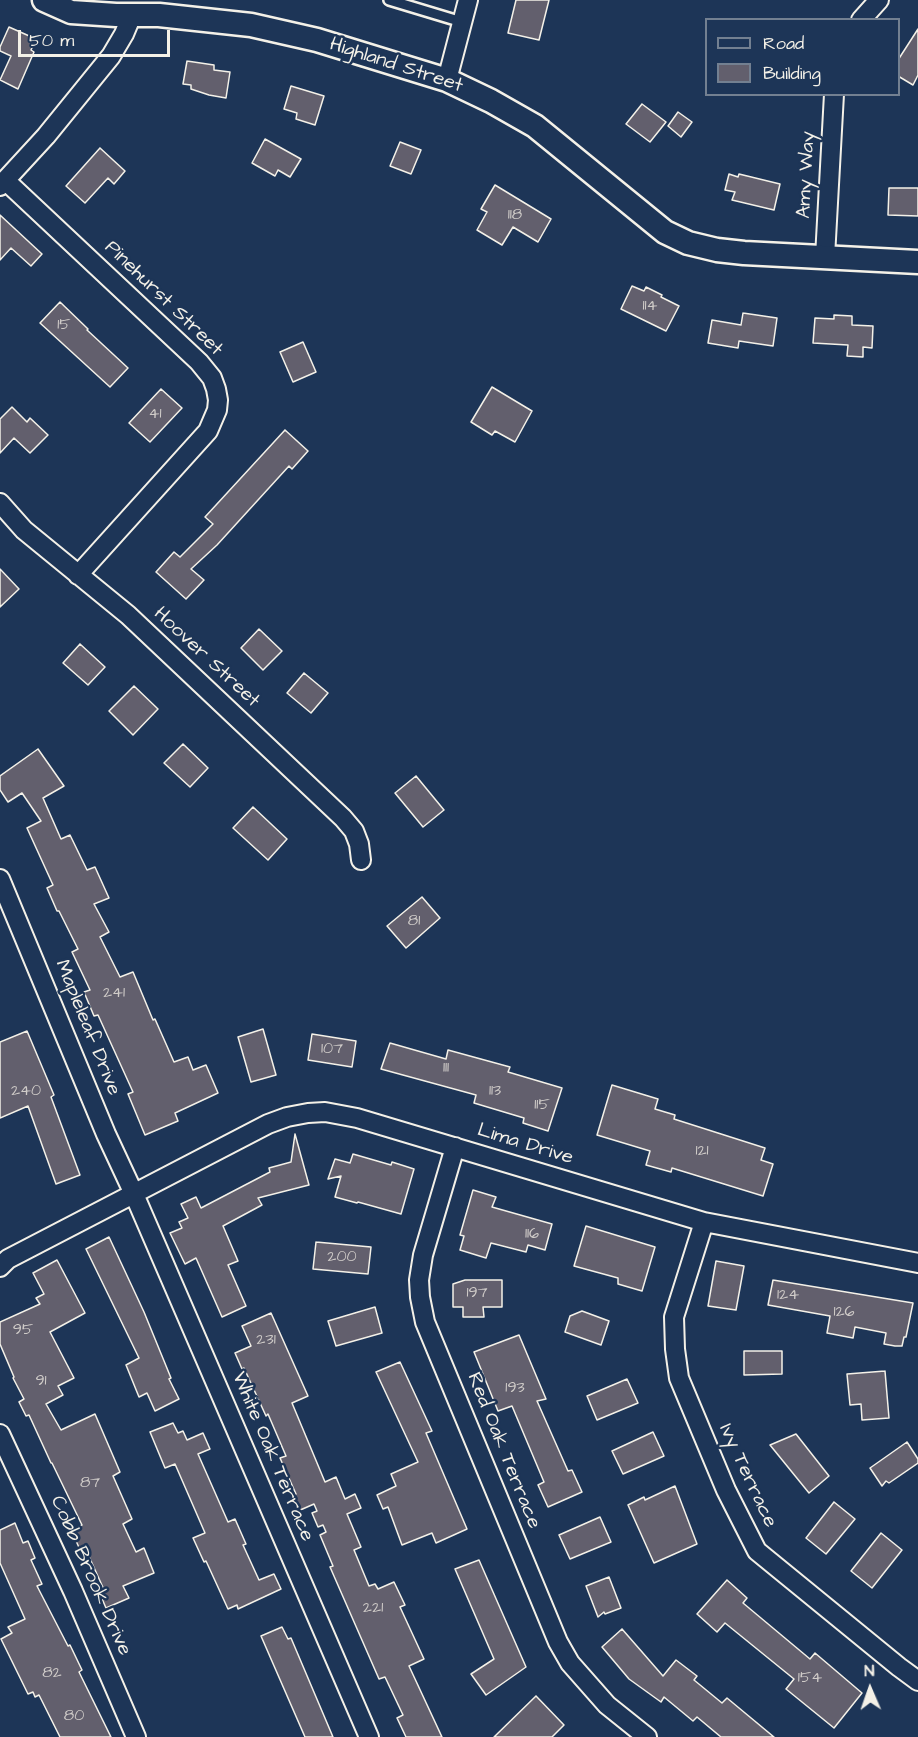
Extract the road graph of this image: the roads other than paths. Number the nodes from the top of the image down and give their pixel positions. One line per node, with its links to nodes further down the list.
1 (44, 0): 5 (street, Highland Street)
2 (389, 0): 7 (lane)
3 (468, 0): 7 (street)
4 (879, 0): 6 (street)
5 (132, 15): 8 (street, Highland Street); 10 (street)
6 (863, 18)
7 (462, 22): 8 (street)
8 (447, 80): 11 (street, Highland Street)
9 (834, 96): 11 (street, Amy Way)
10 (3, 183): 14 (street, Pinehurst Street)
11 (825, 257): 12 (street, Highland Street)
12 (918, 262)
13 (0, 503): 14 (street, Hoover Street)
14 (78, 575): 15 (street, Hoover Street)
15 (361, 860)
16 (0, 879): 18 (street, Mapleleaf Drive)
17 (455, 1147): 18 (street, Lima Drive); 19 (street, Lima Drive); 26 (street, Red Oak Terrace)
18 (134, 1194): 21 (street); 25 (street, White Oak Terrace)
19 (704, 1222): 20 (street, Lima Drive); 23 (street, Ivy Terrace)
20 (918, 1263)
21 (0, 1266)
22 (0, 1434): 24 (street, Cobb Brook Drive)
23 (918, 1682)
24 (136, 1737)
25 (369, 1737)
26 (647, 1737)

